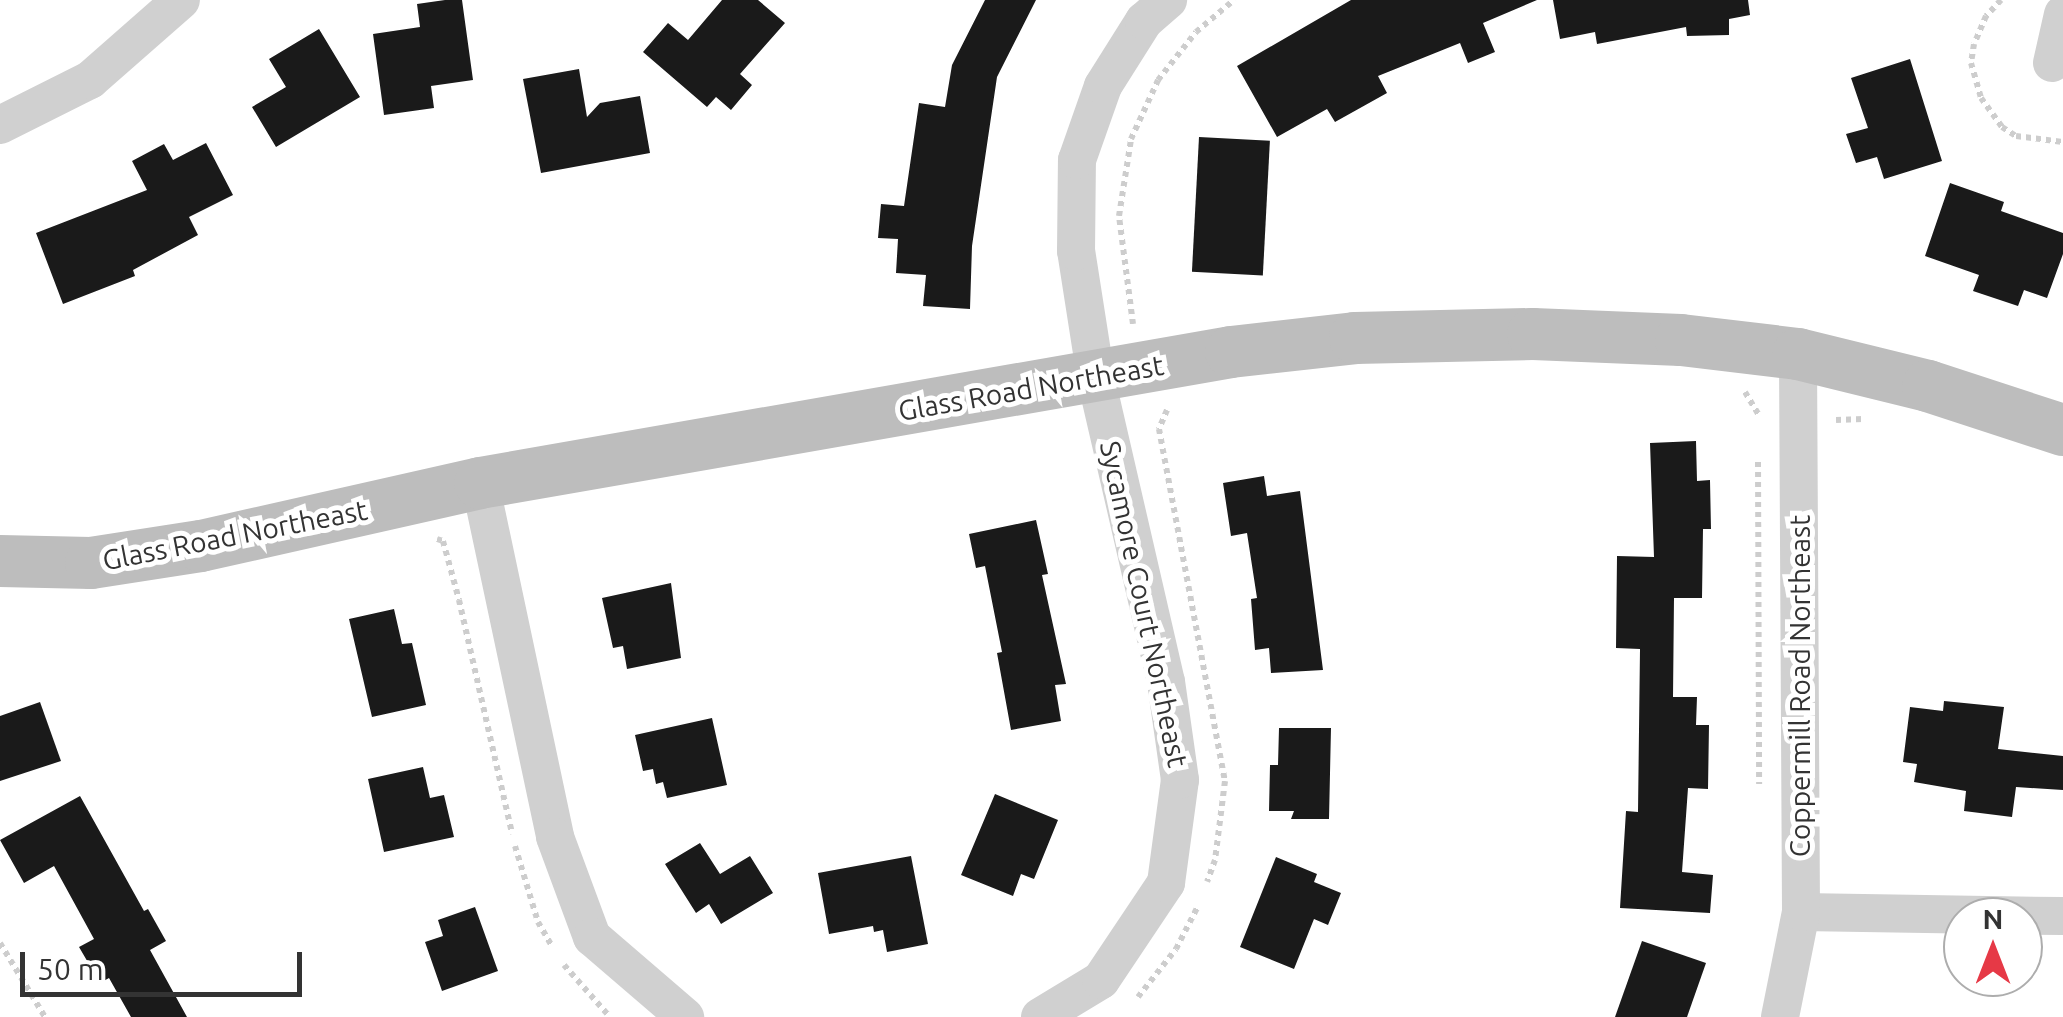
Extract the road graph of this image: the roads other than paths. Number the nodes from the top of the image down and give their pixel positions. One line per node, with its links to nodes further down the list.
1 (181, 0): 5 (street)
2 (1168, 0): 7 (street, Sycamore Court Northeast)
3 (2063, 14): 4 (street)
4 (2052, 62)
5 (0, 124)
6 (1798, 354): 7 (street, Glass Road Northeast); 8 (street, Glass Road Northeast); 11 (street, Coppermill Road Northeast)
7 (1096, 378): 9 (street, Glass Road Northeast); 14 (street, Sycamore Court Northeast)
8 (2063, 430)
9 (480, 483): 10 (street, Glass Road Northeast); 13 (street)
10 (0, 561)
11 (1801, 912): 12 (street); 15 (street, Coppermill Road Northeast)
12 (2063, 916)
13 (685, 1017)
14 (1040, 1017)
15 (1780, 1017)

